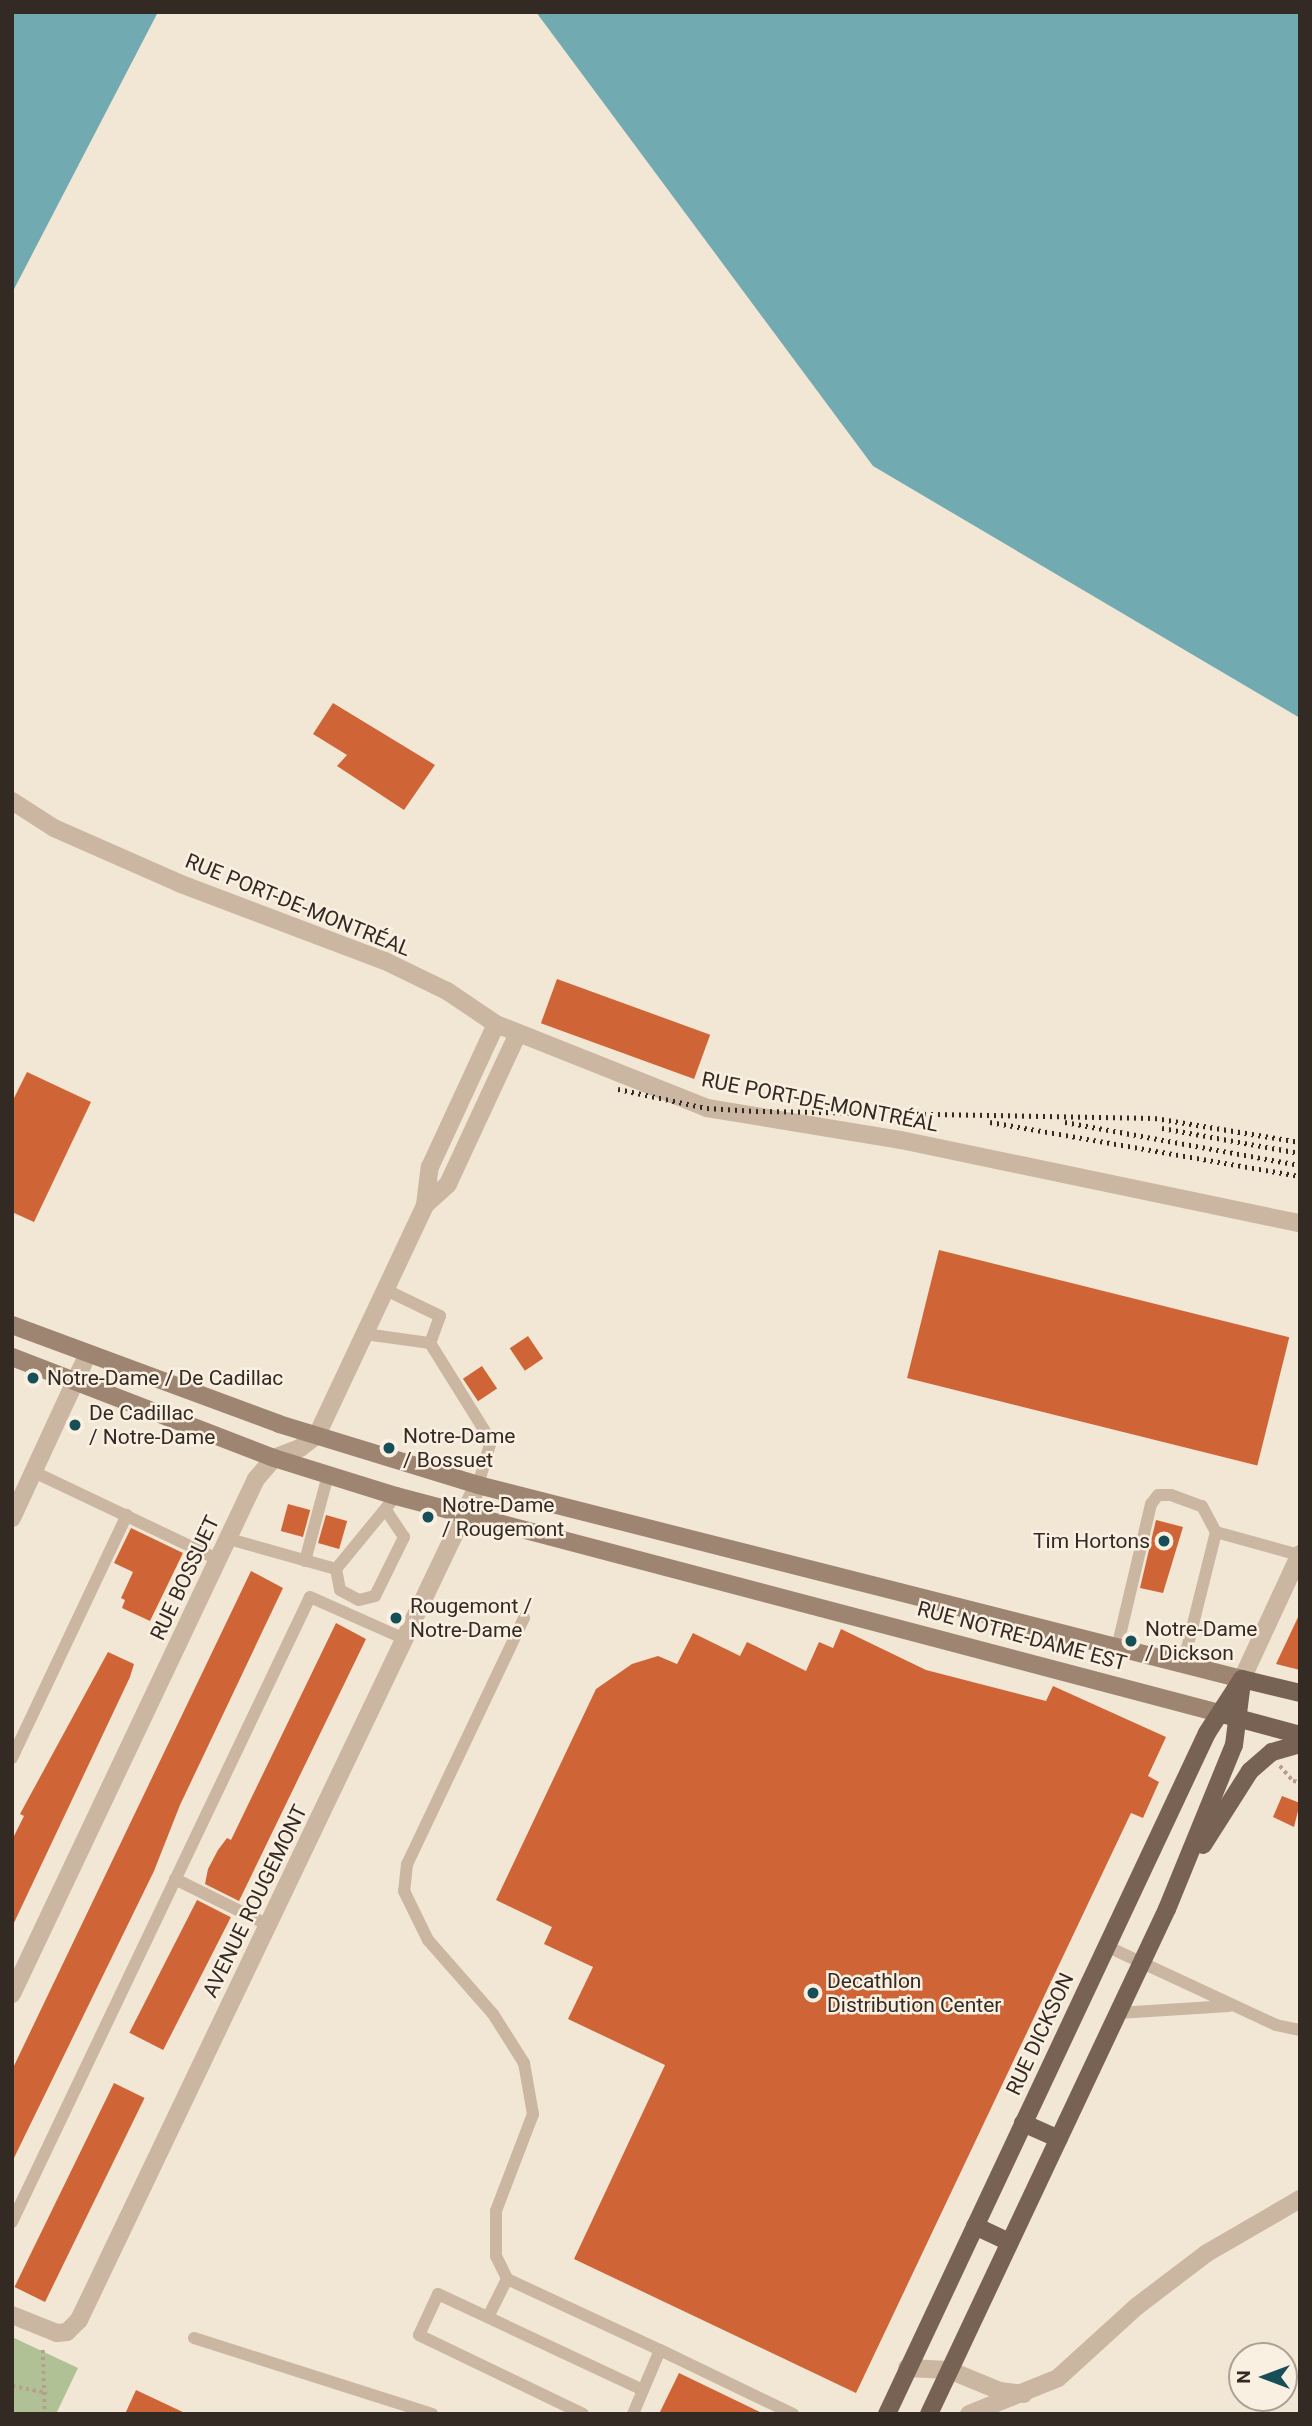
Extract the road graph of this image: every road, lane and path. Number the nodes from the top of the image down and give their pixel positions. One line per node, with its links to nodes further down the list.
1 (12, 801): 2 (street, RUE PORT-DE-MONTRÉAL)
2 (496, 1024): 3 (street, RUE PORT-DE-MONTRÉAL); 4 (street)
3 (518, 1033): 4 (street); 5 (street, RUE PORT-DE-MONTRÉAL)
4 (425, 1205): 6 (street)
5 (1300, 1223)
6 (386, 1290): 8 (street); 9 (lane)
7 (12, 1325): 10 (main road, RUE NOTRE-DAME EST)
8 (365, 1334): 9 (lane); 13 (street)
9 (430, 1343): 17 (lane)
10 (86, 1356): 12 (street); 13 (main road, RUE NOTRE-DAME EST)
11 (12, 1357): 12 (main road, RUE NOTRE-DAME EST)
12 (75, 1383): 14 (main road, RUE NOTRE-DAME EST); 15 (street)
13 (317, 1435): 14 (street, RUE BOSSUET); 17 (main road, RUE NOTRE-DAME EST)
14 (274, 1458): 16 (main road, RUE NOTRE-DAME EST); 23 (street, RUE BOSSUET)
15 (34, 1472): 19 (lane); 21 (street)
16 (328, 1475): 18 (main road, RUE NOTRE-DAME EST); 26 (lane)
17 (478, 1485): 20 (street, AVENUE ROUGEMONT); 27 (main road, RUE NOTRE-DAME EST)
18 (391, 1503): 20 (main road, RUE NOTRE-DAME EST); 28 (lane); 28 (lane)
19 (127, 1515): 25 (lane); 40 (lane)
20 (464, 1515): 29 (main road, RUE NOTRE-DAME EST); 31 (street, AVENUE ROUGEMONT)
21 (12, 1518)
22 (1216, 1532): 24 (lane); 32 (lane); 33 (lane)
23 (229, 1539): 25 (street, RUE BOSSUET); 26 (lane)
24 (1299, 1554): 34 (street, RUE DICKSON)
25 (219, 1560): 48 (street, RUE BOSSUET)
26 (306, 1560): 28 (lane)
27 (781, 1563): 29 (main road); 32 (main road, RUE NOTRE-DAME EST)
28 (336, 1569)
29 (774, 1592): 36 (main road, RUE NOTRE-DAME EST)
30 (524, 1618): 58 (lane)
31 (405, 1639): 43 (lane); 45 (street, AVENUE ROUGEMONT)
32 (1116, 1648): 33 (main road, RUE NOTRE-DAME EST)
33 (1182, 1664): 34 (main road, RUE NOTRE-DAME EST)
34 (1242, 1679): 35 (main road, RUE NOTRE-DAME EST); 36 (main road, RUE DICKSON); 37 (main road, RUE DICKSON)
35 (1300, 1693)
36 (1219, 1713): 37 (main road, RUE NOTRE-DAME EST); 46 (main road, RUE DICKSON)
37 (1237, 1718): 38 (main road, RUE NOTRE-DAME EST); 44 (main road, RUE DICKSON)
38 (1300, 1735)
39 (1300, 1744): 44 (main road)
40 (12, 1758)
41 (1281, 1766): 42 (path)
42 (1300, 1782)
43 (175, 1879): 45 (lane); 55 (lane)
44 (1167, 1909): 47 (main road, RUE DICKSON)
45 (268, 1925): 59 (street, AVENUE ROUGEMONT)
46 (1106, 1946): 47 (lane); 52 (main road, RUE DICKSON)
47 (1142, 1963): 49 (lane); 50 (main road, RUE DICKSON)
48 (12, 1994)
49 (1232, 2006): 50 (lane); 51 (lane)
50 (1118, 2013): 53 (main road, RUE DICKSON)
51 (1300, 2030)
52 (1023, 2123): 53 (main road); 56 (main road, RUE DICKSON)
53 (1059, 2139): 57 (main road, RUE DICKSON)
54 (1300, 2199): 69 (street)
55 (12, 2222)
56 (975, 2225): 57 (main road); 64 (main road, RUE DICKSON)
57 (1010, 2242): 65 (main road, RUE DICKSON)
58 (507, 2279): 60 (lane); 63 (lane)
59 (12, 2315)
60 (488, 2317): 67 (lane); 72 (lane)
61 (194, 2338): 71 (lane)
62 (43, 2350): 68 (path)
63 (660, 2350): 67 (lane); 74 (lane)
64 (907, 2368): 65 (street); 75 (main road, RUE DICKSON)
65 (949, 2370): 69 (street); 76 (main road, RUE DICKSON)
66 (12, 2386): 68 (path)
67 (643, 2390): 73 (lane)
68 (47, 2393): 70 (path)
69 (1024, 2394): 77 (street)
70 (45, 2414)
71 (432, 2414)
72 (583, 2414)
73 (632, 2414)
74 (793, 2414)
75 (887, 2414)
76 (929, 2414)
77 (969, 2414)

